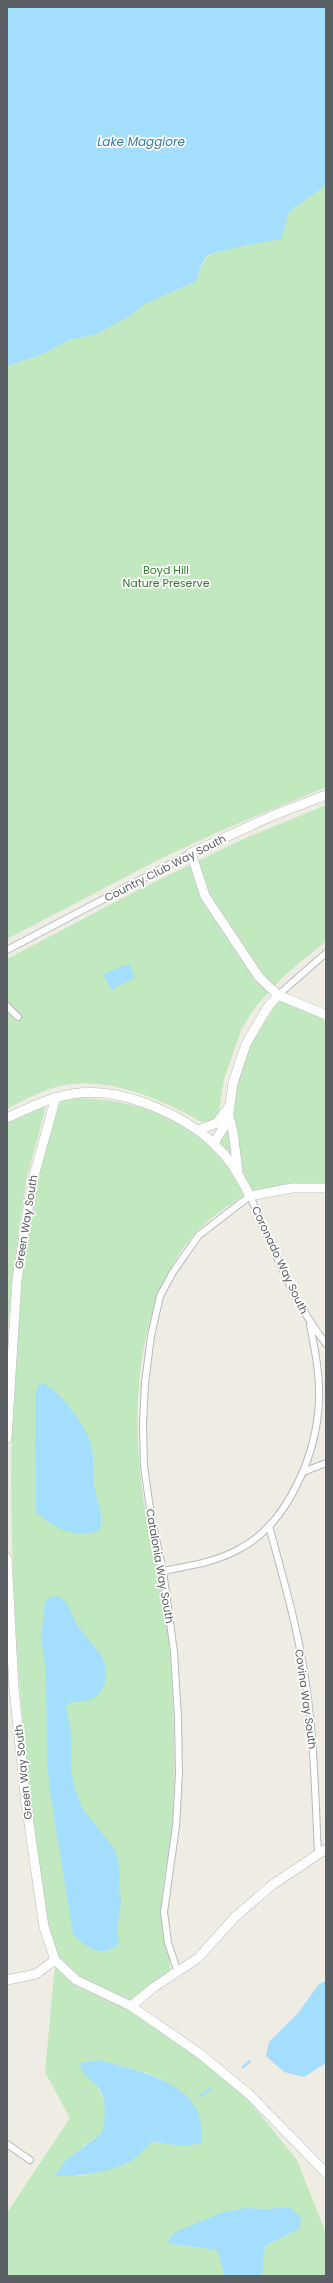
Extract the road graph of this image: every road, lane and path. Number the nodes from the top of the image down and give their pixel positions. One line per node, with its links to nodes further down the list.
1 (326, 795): 2 (street, Country Club Way South)
2 (191, 853): 3 (street, Country Club Way South); 5 (street)
3 (7, 950)
4 (326, 953): 5 (street)
5 (278, 995): 7 (street); 10 (street)
6 (7, 1006): 8 (street)
7 (326, 1015)
8 (18, 1017)
9 (56, 1097): 11 (street); 12 (street); 19 (street, Green Way South)
10 (229, 1111): 12 (street); 13 (street); 14 (street)
11 (7, 1118)
12 (198, 1130): 13 (street)
13 (214, 1143): 14 (street)
14 (238, 1174): 16 (street)
15 (326, 1188): 16 (street)
16 (250, 1196): 17 (street, Coronado Way South); 25 (street, Catalonia Way South)
17 (310, 1323): 18 (street); 22 (street)
18 (326, 1344)
19 (7, 1422): 20 (street, Green Way South)
20 (7, 1438)
21 (326, 1463): 22 (street)
22 (303, 1472): 23 (street)
23 (268, 1526): 25 (street); 27 (street, Covina Way South)
24 (7, 1558): 26 (street, Green Way South)
25 (163, 1571): 29 (street, Catalonia Way South)
26 (11, 1689): 28 (street, Green Way South)
27 (322, 1851): 29 (street)
28 (55, 1960): 30 (street); 31 (street)
29 (178, 1972): 31 (street)
30 (7, 1980)
31 (132, 2006): 34 (street)
32 (7, 2144): 33 (street)
33 (30, 2160)
34 (326, 2173)

